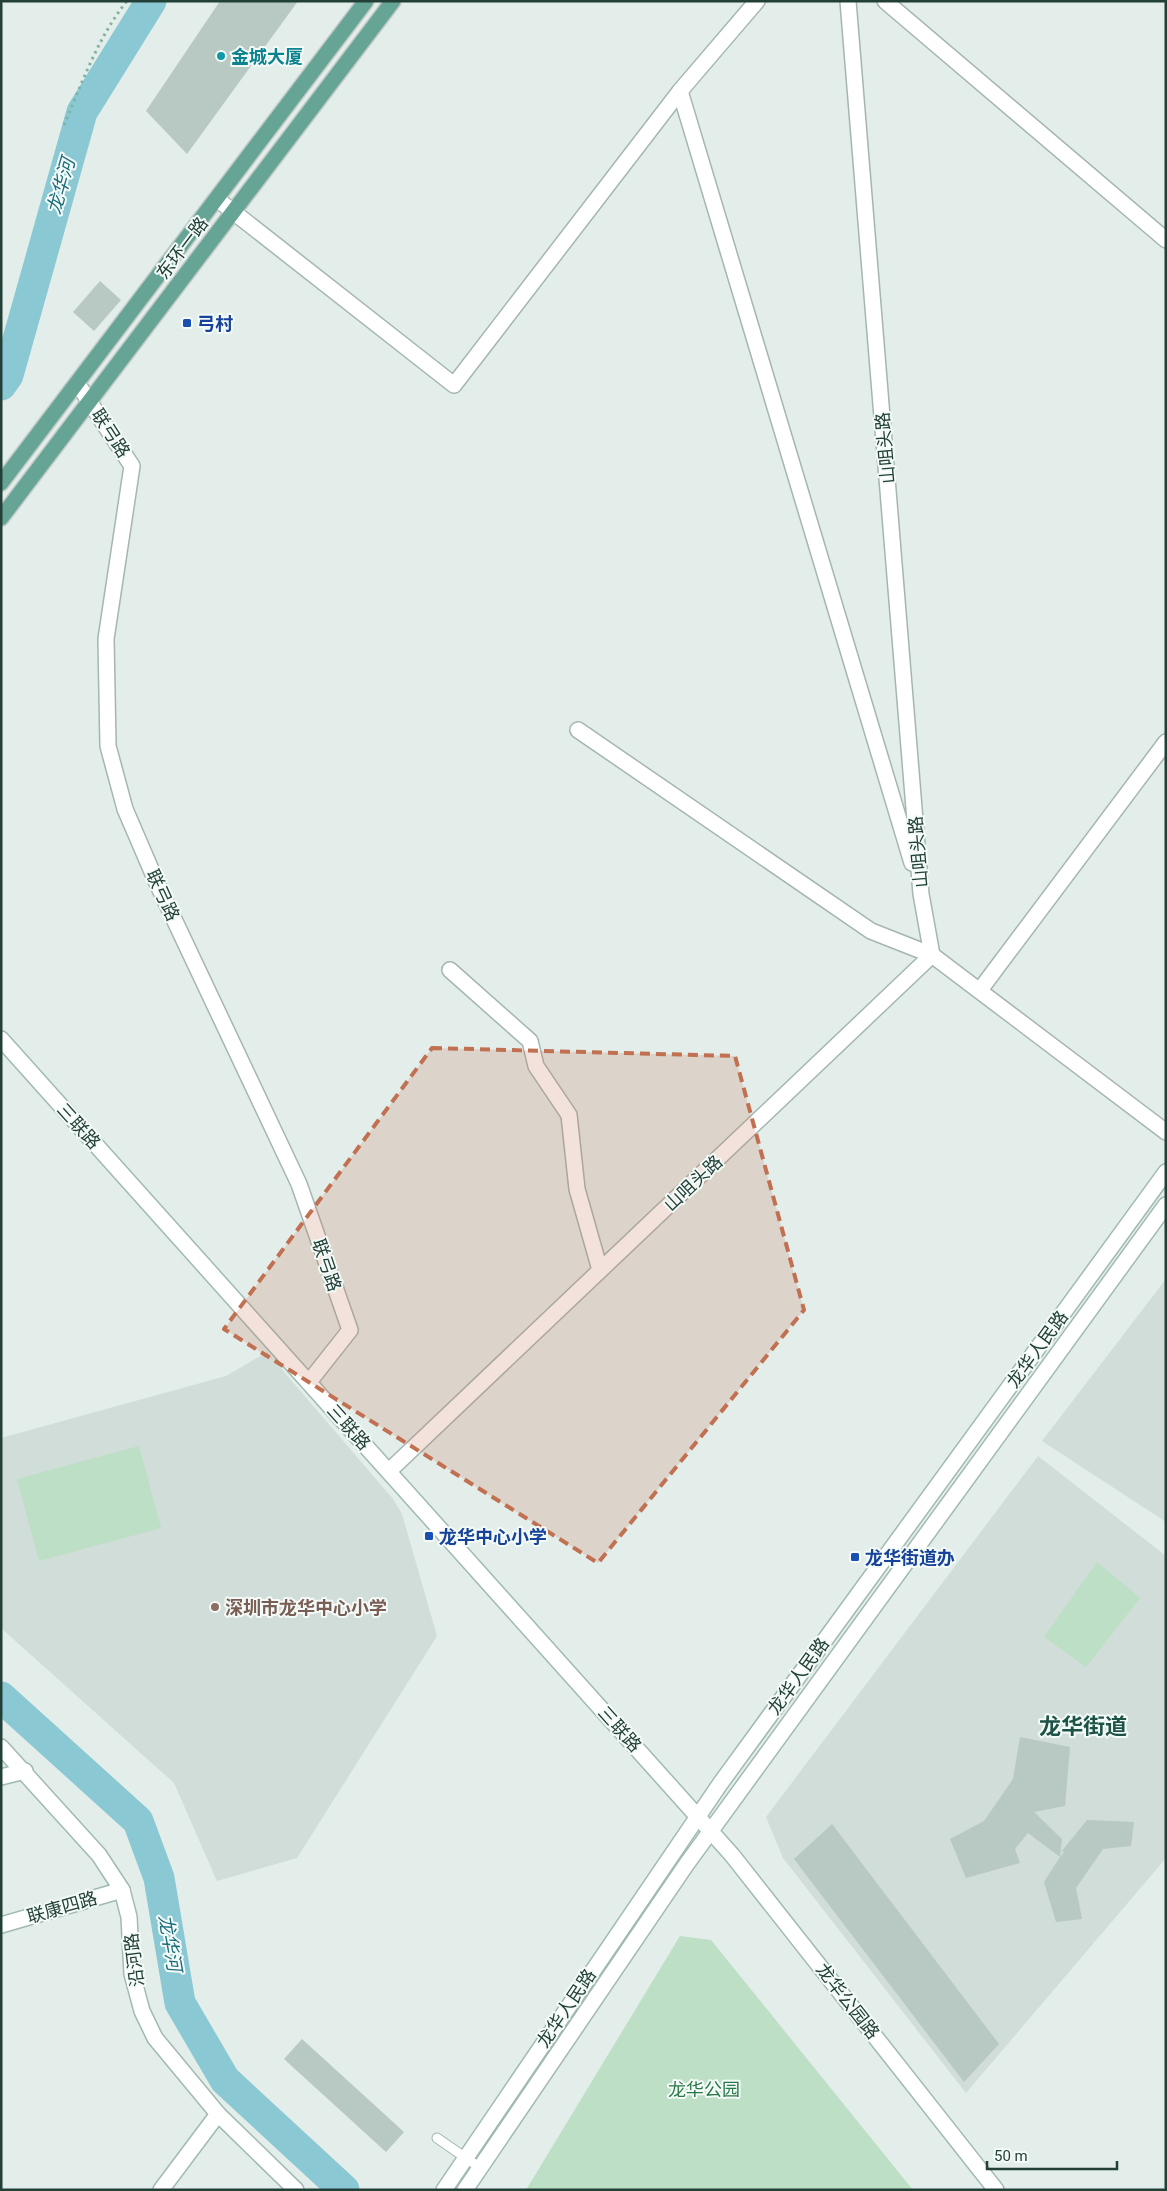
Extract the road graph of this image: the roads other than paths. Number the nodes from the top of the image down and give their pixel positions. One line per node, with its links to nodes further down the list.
1 (366, 1): 7 (main road, 东环一路)
2 (393, 1): 8 (main road, 东环一路)
3 (757, 1): 6 (street)
4 (848, 1): 16 (street, 山咀头路)
5 (885, 1): 9 (street)
6 (680, 91): 8 (street); 16 (street)
7 (217, 199): 8 (street); 10 (main road, 东环一路)
8 (233, 212): 11 (main road, 东环一路)
9 (1166, 240)
10 (77, 383): 11 (street, 联弓路); 12 (main road, 东环一路)
11 (90, 401): 13 (main road, 东环一路); 25 (street, 联弓路)
12 (1, 483)
13 (1, 518)
14 (578, 730): 17 (street)
15 (1166, 742): 19 (street)
16 (921, 894): 17 (street, 山咀头路)
17 (932, 955): 19 (street); 24 (street, 山咀头路)
18 (450, 970): 24 (street)
19 (980, 990): 21 (street)
20 (1, 1039): 25 (street, 三联路)
21 (1166, 1132)
22 (1166, 1172): 30 (street, 龙华人民路)
23 (1166, 1205): 31 (street, 龙华人民路)
24 (600, 1270): 26 (street, 山咀头路)
25 (309, 1382): 26 (street, 三联路)
26 (389, 1471): 30 (street, 三联路)
27 (1, 1747): 28 (street, 沿河路)
28 (25, 1771): 29 (street); 32 (street, 沿河路)
29 (1, 1777)
30 (697, 1816): 31 (street, 龙华公园路); 36 (street, 龙华人民路)
31 (710, 1830): 37 (street, 龙华人民路); 42 (street, 龙华公园路)
32 (122, 1890): 33 (street, 联康四路); 34 (street, 沿河路)
33 (1, 1924)
34 (218, 2114): 38 (street); 39 (street, 沿河路)
35 (437, 2138): 36 (lane)
36 (465, 2159): 37 (lane); 40 (street, 龙华人民路)
37 (479, 2168): 41 (street, 龙华人民路)
38 (161, 2190)
39 (296, 2190)
40 (444, 2190)
41 (465, 2190)
42 (996, 2190)

